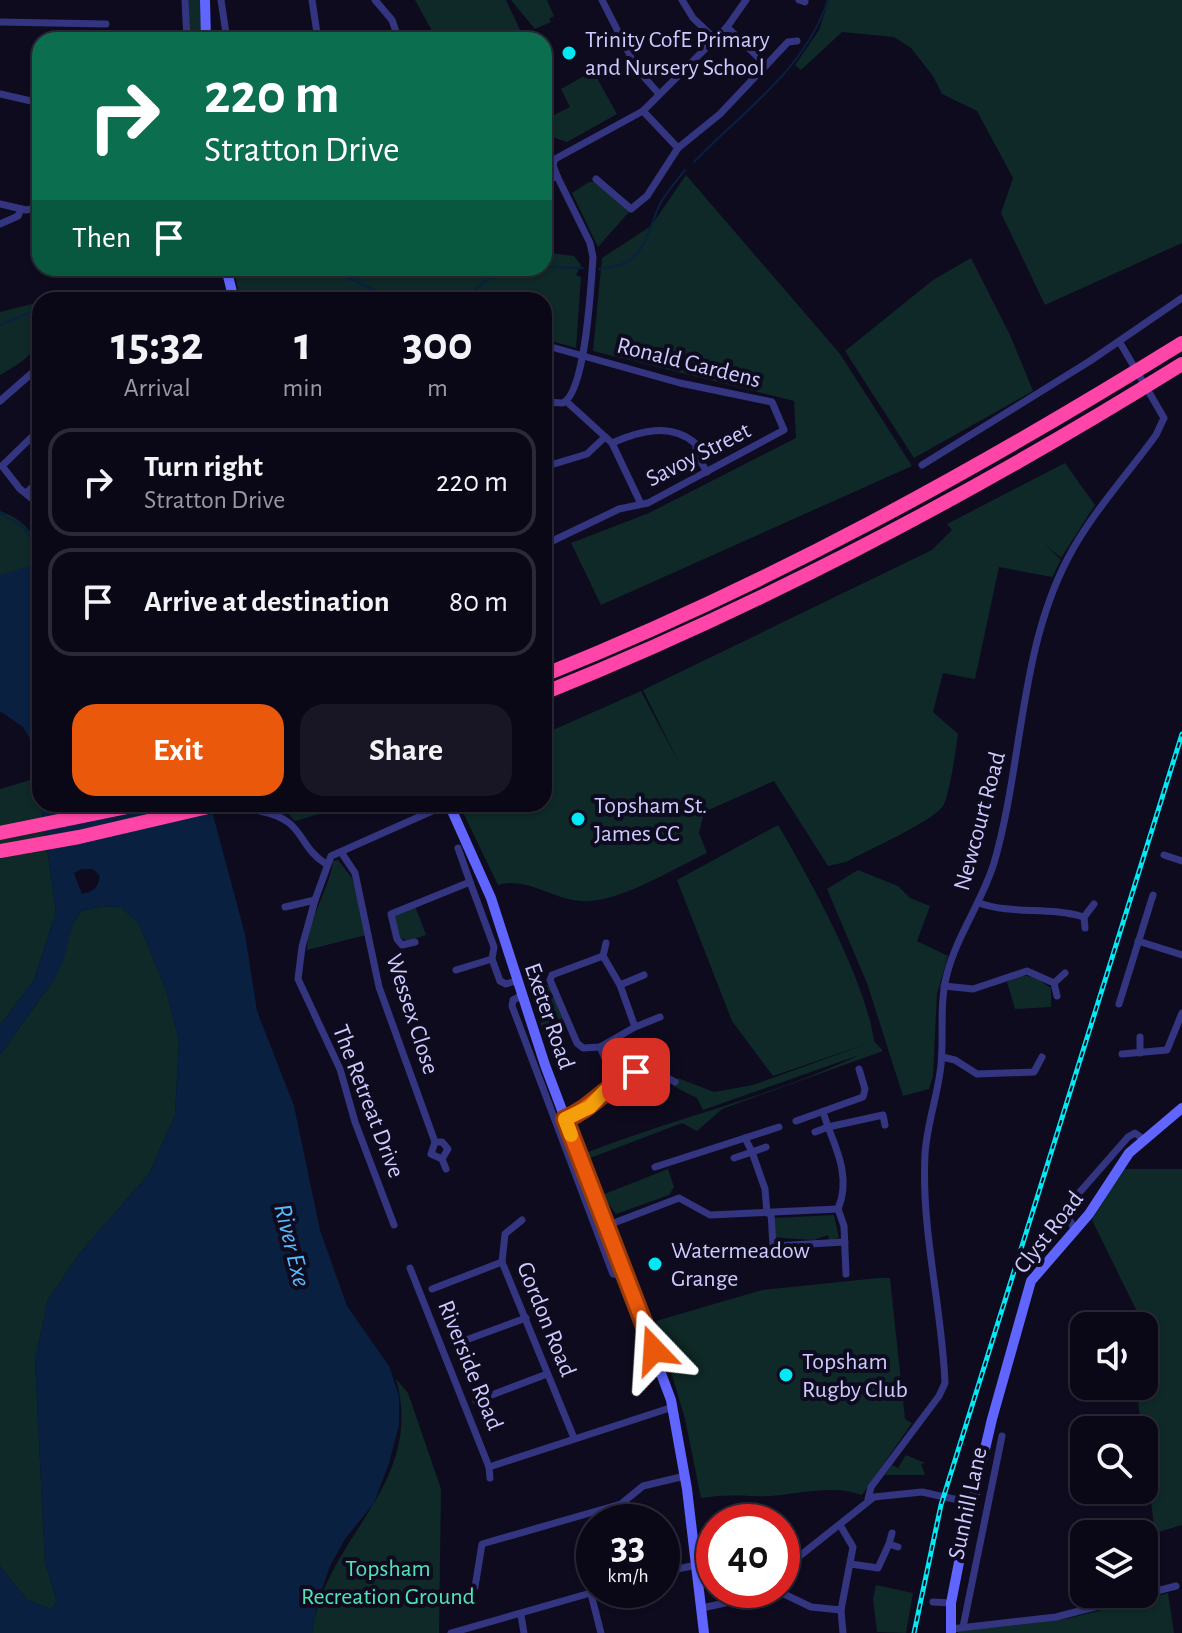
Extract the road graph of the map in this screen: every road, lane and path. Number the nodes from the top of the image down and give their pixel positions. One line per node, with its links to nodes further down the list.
1 (185, 0): 12 (street)
2 (205, 0): 13 (street)
3 (221, 0): 14 (street)
4 (312, 0): 15 (street)
5 (375, 0): 16 (street)
6 (602, 0): 21 (street)
7 (682, 0): 17 (street)
8 (746, 0): 11 (street)
9 (0, 22): 10 (street)
10 (106, 24)
11 (727, 27): 17 (street); 19 (street)
12 (187, 32)
13 (206, 32)
14 (226, 32)
15 (317, 32)
16 (396, 32)
17 (714, 38): 21 (street)
18 (797, 41): 19 (street)
19 (766, 65): 24 (street)
20 (0, 94): 22 (street)
21 (659, 94): 23 (street)
22 (32, 101)
23 (643, 111): 24 (street); 25 (street)
24 (678, 148): 27 (street)
25 (557, 176): 26 (street); 36 (street)
26 (552, 179)
27 (596, 179)
28 (0, 204): 30 (street)
29 (32, 208): 30 (street)
30 (21, 209): 31 (street)
31 (0, 224)
32 (1182, 298): 33 (street)
33 (1121, 343): 46 (street); 70 (street, Newcourt Road)
34 (1182, 343): 53 (highway)
35 (552, 347): 36 (street)
36 (582, 356): 41 (street); 42 (street, Ronald Gardens)
37 (1182, 364): 54 (highway)
38 (32, 373): 39 (street)
39 (0, 401)
40 (552, 402): 41 (street)
41 (567, 402): 44 (street, Savoy Street)
42 (778, 415): 47 (street, Savoy Street)
43 (32, 437): 49 (street)
44 (608, 440): 45 (street); 47 (street); 51 (street, Savoy Street)
45 (552, 465)
46 (922, 465)
47 (707, 472): 51 (street, Savoy Street)
48 (32, 487): 49 (street)
49 (26, 493): 50 (street)
50 (32, 498)
51 (640, 502): 52 (street)
52 (552, 541)
53 (552, 672)
54 (552, 690)
55 (103, 812): 60 (highway)
56 (187, 812): 62 (highway)
57 (262, 812): 66 (street)
58 (430, 812): 63 (street)
59 (452, 812): 86 (street, Exeter Road)
60 (0, 833)
61 (458, 848): 67 (street)
62 (0, 851)
63 (341, 852): 66 (street); 117 (street, Wessex Close)
64 (1164, 855): 65 (street)
65 (1182, 861)
66 (326, 864): 69 (street, The Retreat Drive)
67 (470, 882): 78 (street); 82 (street)
68 (1153, 895): 75 (street)
69 (315, 900): 72 (street); 129 (street, The Retreat Drive)
70 (979, 903): 73 (street); 89 (street, Newcourt Road)
71 (1094, 904): 73 (street)
72 (285, 907)
73 (1084, 917): 74 (street)
74 (1085, 928)
75 (1138, 941): 80 (street); 92 (street)
76 (415, 942): 78 (street)
77 (606, 943): 81 (street)
78 (402, 945): 79 (street)
79 (397, 955)
80 (1182, 955)
81 (603, 956): 88 (street); 97 (street)
82 (492, 959): 83 (street); 86 (street)
83 (456, 970)
84 (1065, 973): 87 (street)
85 (644, 975): 88 (street)
86 (516, 981): 90 (street, Exeter Road)
87 (1054, 983): 89 (street); 91 (street)
88 (620, 985): 95 (street)
89 (944, 986): 100 (street, Newcourt Road)
90 (521, 996): 109 (street, Exeter Road); 136 (street)
91 (1057, 996)
92 (1119, 1004)
93 (1182, 1013): 98 (street)
94 (660, 1017): 95 (street)
95 (635, 1027): 97 (street)
96 (1140, 1037): 98 (street)
97 (600, 1047): 103 (street)
98 (1140, 1053): 99 (street)
99 (1122, 1054)
100 (942, 1057): 101 (street); 148 (street, Newcourt Road)
101 (1042, 1057)
102 (859, 1069): 106 (street)
103 (615, 1081): 104 (street); 109 (street)
104 (675, 1082)
105 (846, 1092): 106 (street)
106 (849, 1103): 108 (street)
107 (1181, 1111): 116 (street, Clyst Road)
108 (823, 1112): 110 (street); 113 (street)
109 (565, 1119): 130 (street, Exeter Road)
110 (796, 1121)
111 (885, 1125): 113 (street)
112 (779, 1127): 115 (street)
113 (828, 1127): 114 (street); 126 (street)
114 (815, 1132)
115 (745, 1138): 120 (street); 123 (street)
116 (1142, 1138): 131 (street, Clyst Road); 131 (street)
117 (435, 1142): 122 (street, Wessex Close); 122 (street, Wessex Close)
118 (766, 1147): 120 (street)
119 (667, 1151): 123 (street)
120 (752, 1152): 121 (street); 127 (street)
121 (734, 1158)
122 (442, 1159): 125 (street, Wessex Close)
123 (670, 1162): 124 (street)
124 (655, 1167)
125 (446, 1169)
126 (838, 1209): 127 (street); 132 (street)
127 (769, 1213): 130 (street); 132 (street)
128 (522, 1220): 133 (street, Gordon Road)
129 (394, 1225)
130 (606, 1226): 136 (street, Exeter Road)
131 (1075, 1231): 149 (street, Clyst Road)
132 (845, 1242): 135 (street)
133 (502, 1262): 137 (street); 138 (street, Gordon Road)
134 (410, 1268): 145 (street, Riverside Road)
135 (846, 1274)
136 (626, 1276): 142 (street, Exeter Road)
137 (432, 1289)
138 (526, 1318): 139 (street); 140 (street, Gordon Road)
139 (455, 1344)
140 (547, 1374): 141 (street); 144 (street, Gordon Road)
141 (476, 1401)
142 (673, 1407): 144 (street); 146 (street, Exeter Road)
143 (1002, 1436): 167 (street, Sunhill Lane)
144 (574, 1438): 145 (street)
145 (489, 1467): 147 (street, Riverside Road)
146 (685, 1476): 155 (street, Exeter Road); 158 (street)
147 (490, 1478)
148 (868, 1499): 149 (street); 150 (street, Newcourt Road)
149 (972, 1503): 162 (street, Clyst Road)
150 (840, 1525): 154 (street, Newcourt Road); 156 (street)
151 (892, 1533): 152 (street)
152 (889, 1544): 153 (street); 156 (street)
153 (898, 1547)
154 (800, 1556)
155 (696, 1558)
156 (851, 1564): 165 (street)
157 (1176, 1586): 167 (street)
158 (475, 1587)
159 (576, 1598): 166 (street)
160 (800, 1602): 165 (street)
161 (933, 1602): 162 (street)
162 (951, 1603): 168 (street, Clyst Road)
163 (595, 1608): 171 (street)
164 (702, 1608): 172 (street, Exeter Road)
165 (841, 1610): 173 (street)
166 (521, 1615): 169 (street); 170 (street)
167 (963, 1627): 168 (street)
168 (951, 1631)
169 (451, 1633)
170 (524, 1633)
171 (601, 1633)
172 (704, 1633)
173 (843, 1633)

